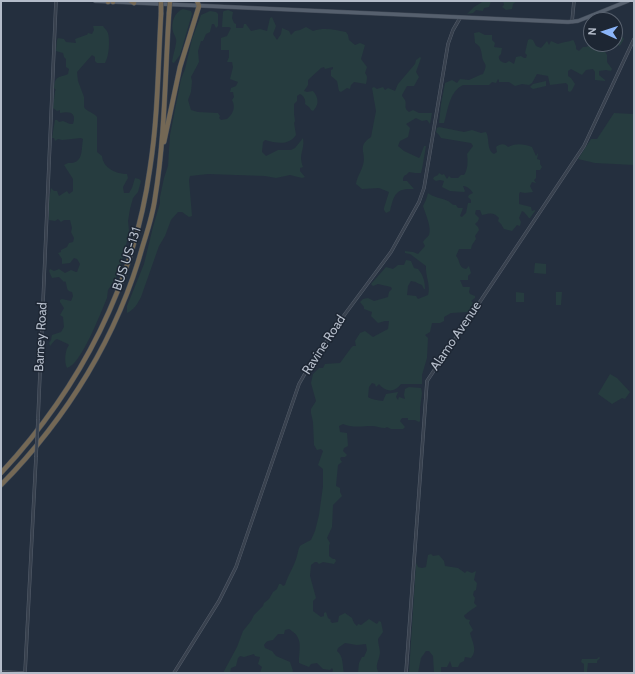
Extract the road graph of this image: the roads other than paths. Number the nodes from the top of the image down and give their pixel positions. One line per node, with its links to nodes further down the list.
1 (56, 1): 17 (street, Barney Road, bridge)
2 (96, 1): 3 (main road)
3 (110, 1): 8 (main road)
4 (161, 1): 14 (highway, BUS US-131, bridge)
5 (170, 1): 13 (highway, BUS US-131, bridge)
6 (574, 1): 11 (street)
7 (628, 1): 11 (main road)
8 (132, 2): 9 (main road)
9 (198, 4): 10 (main road); 13 (highway)
10 (460, 18): 11 (main road); 18 (street, Ravine Road)
11 (572, 22)
12 (634, 38): 19 (street, Alamo Avenue)
13 (161, 157): 15 (highway, BUS US-131)
14 (1, 473)
15 (1, 485)
16 (1, 672): 17 (street)
17 (25, 673)
18 (174, 673)
19 (406, 673)

